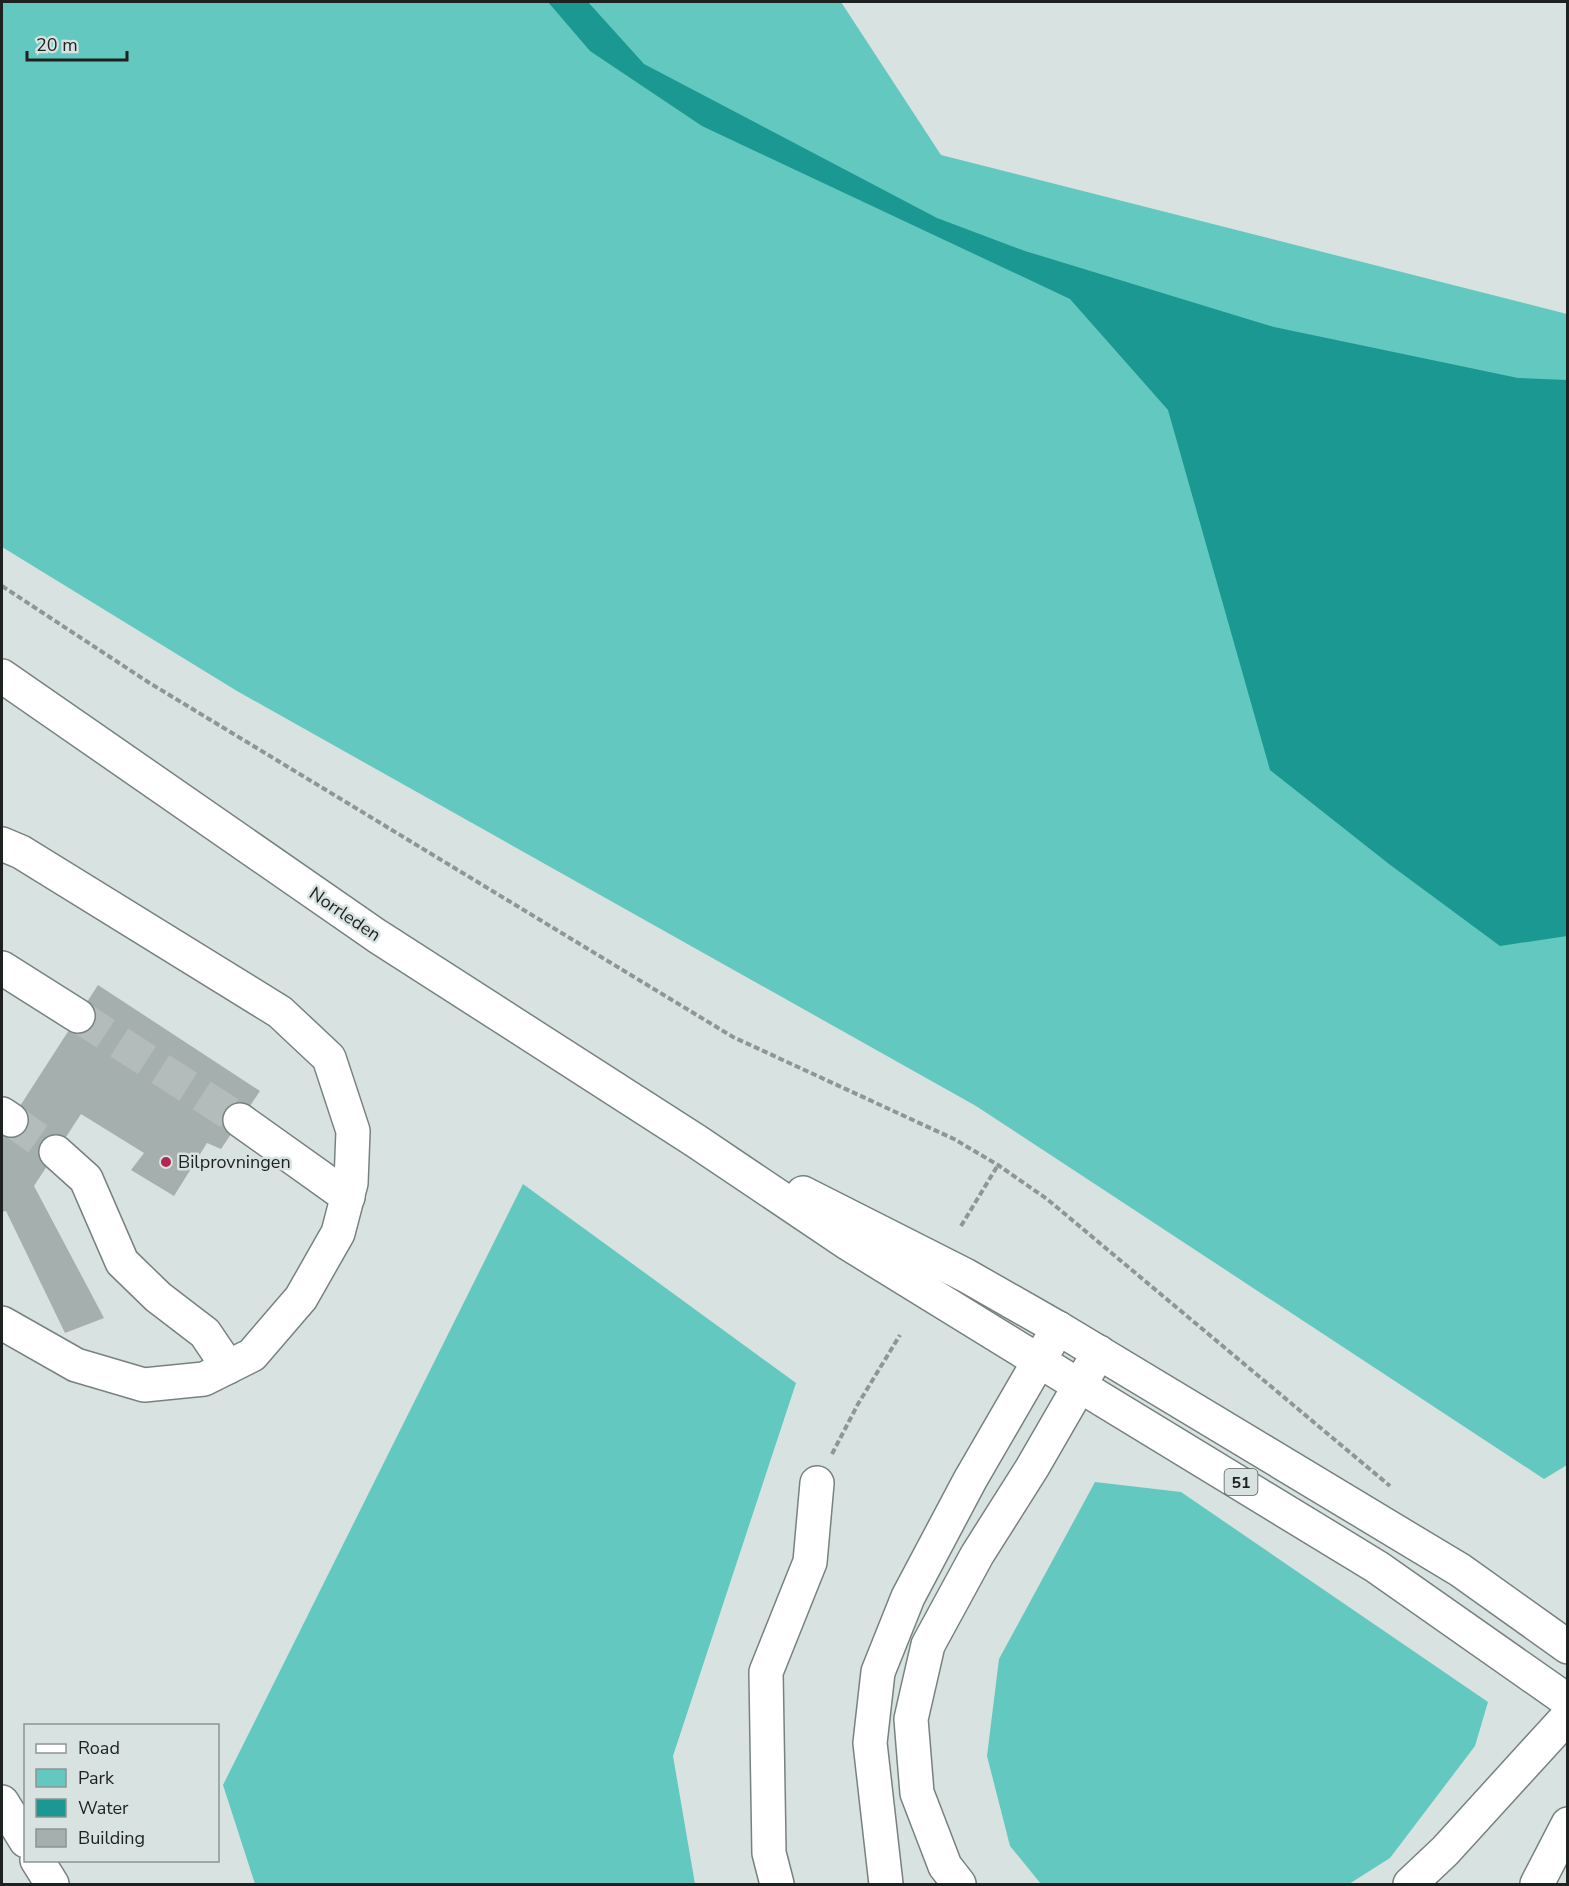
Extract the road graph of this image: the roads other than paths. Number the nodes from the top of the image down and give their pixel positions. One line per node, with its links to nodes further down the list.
1 (2, 676): 6 (main road, Norrleden)
2 (2, 844): 8 (main road)
3 (2, 968): 4 (main road)
4 (78, 1016)
5 (240, 1120): 8 (main road)
6 (696, 1141): 10 (main road); 12 (main road)
7 (56, 1152): 13 (main road)
8 (348, 1197): 13 (main road)
9 (2, 1323): 13 (main road)
10 (1058, 1328): 11 (main road, 51); 12 (main road)
11 (1099, 1352): 14 (main road); 16 (main road, 51)
12 (1039, 1361): 14 (main road, 51); 25 (main road)
13 (228, 1367)
14 (1078, 1386): 17 (main road, 51); 26 (main road)
15 (817, 1483): 24 (main road)
16 (1568, 1647)
17 (1568, 1701)
18 (1568, 1716): 27 (main road)
19 (2, 1802): 21 (main road)
20 (1568, 1824): 28 (main road)
21 (24, 1838)
22 (39, 1862): 23 (main road)
23 (52, 1884)
24 (777, 1884)
25 (886, 1884)
26 (958, 1884)
27 (1410, 1884)
28 (1538, 1884)

